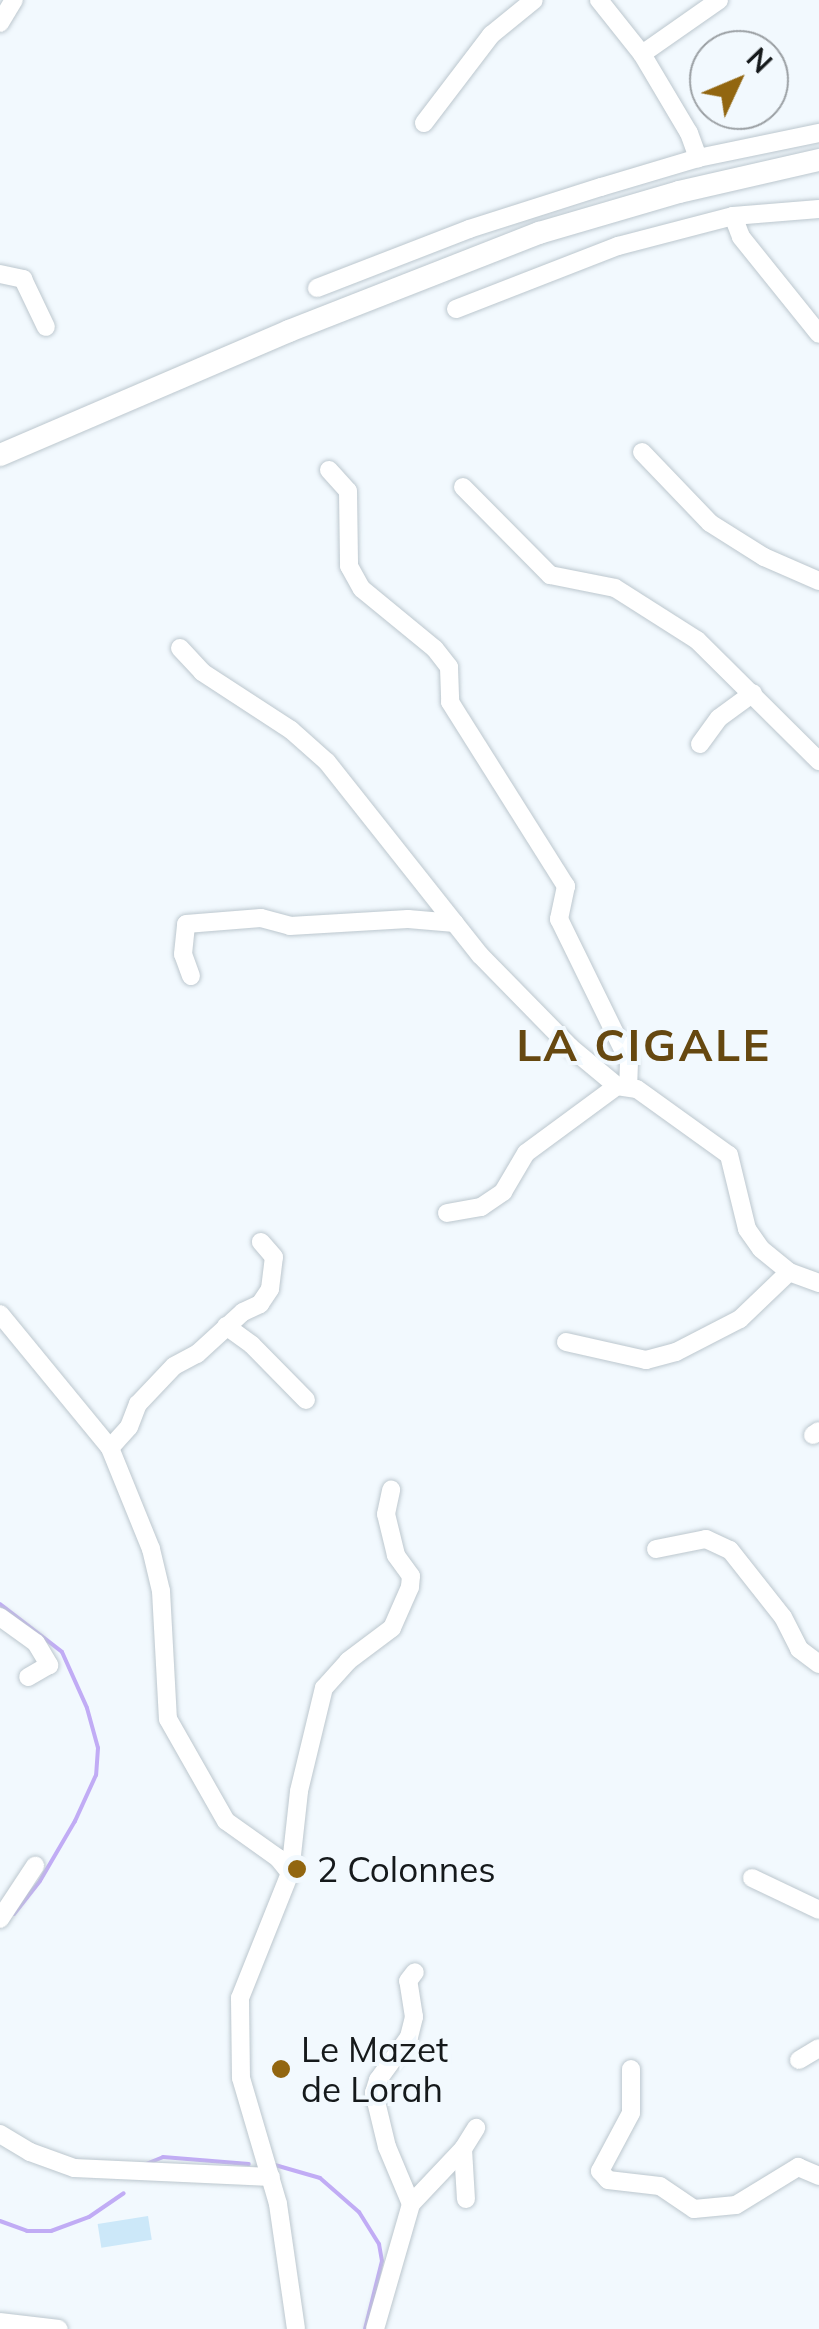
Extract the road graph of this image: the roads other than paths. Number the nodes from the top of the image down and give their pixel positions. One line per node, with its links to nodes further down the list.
1 (14, 0): 5 (street)
2 (534, 0): 7 (street)
3 (600, 0): 6 (street)
4 (719, 0): 6 (street)
5 (0, 23)
6 (642, 54): 9 (street)
7 (424, 123)
8 (819, 133): 9 (street)
9 (698, 158): 15 (street)
10 (819, 160): 20 (main road)
11 (819, 174): 21 (main road)
12 (819, 209): 13 (street)
13 (733, 216): 16 (street); 18 (street)
14 (0, 274): 17 (street)
15 (318, 288)
16 (456, 309)
17 (46, 327)
18 (819, 334)
19 (642, 452): 24 (street)
20 (0, 454)
21 (0, 468)
22 (329, 470): 31 (street)
23 (463, 488): 26 (street)
24 (819, 581)
25 (180, 648): 29 (street)
26 (753, 693): 27 (street); 28 (street)
27 (700, 744)
28 (819, 761)
29 (454, 922): 30 (street); 31 (street)
30 (191, 976)
31 (622, 1086): 32 (street); 34 (street)
32 (448, 1213)
33 (261, 1242): 37 (street)
34 (790, 1272): 35 (street); 38 (street)
35 (819, 1283)
36 (0, 1314): 40 (street)
37 (226, 1326): 39 (street); 40 (street)
38 (566, 1342)
39 (306, 1400)
40 (110, 1448): 47 (street)
41 (391, 1490): 47 (street)
42 (656, 1549): 44 (street)
43 (0, 1617): 45 (street)
44 (819, 1664)
45 (28, 1677)
46 (35, 1866): 50 (street)
47 (290, 1874): 59 (street)
48 (752, 1878): 49 (street)
49 (819, 1910)
50 (0, 1919)
51 (415, 1972): 61 (street)
52 (819, 2048): 53 (street)
53 (799, 2060)
54 (632, 2069): 58 (street)
55 (476, 2128): 57 (street)
56 (0, 2134): 59 (street)
57 (463, 2149): 60 (street); 61 (street)
58 (819, 2176)
59 (271, 2177): 64 (street)
60 (466, 2199)
61 (410, 2204): 65 (street)
62 (0, 2322): 63 (street)
63 (59, 2329)
64 (296, 2329)
65 (375, 2329)

